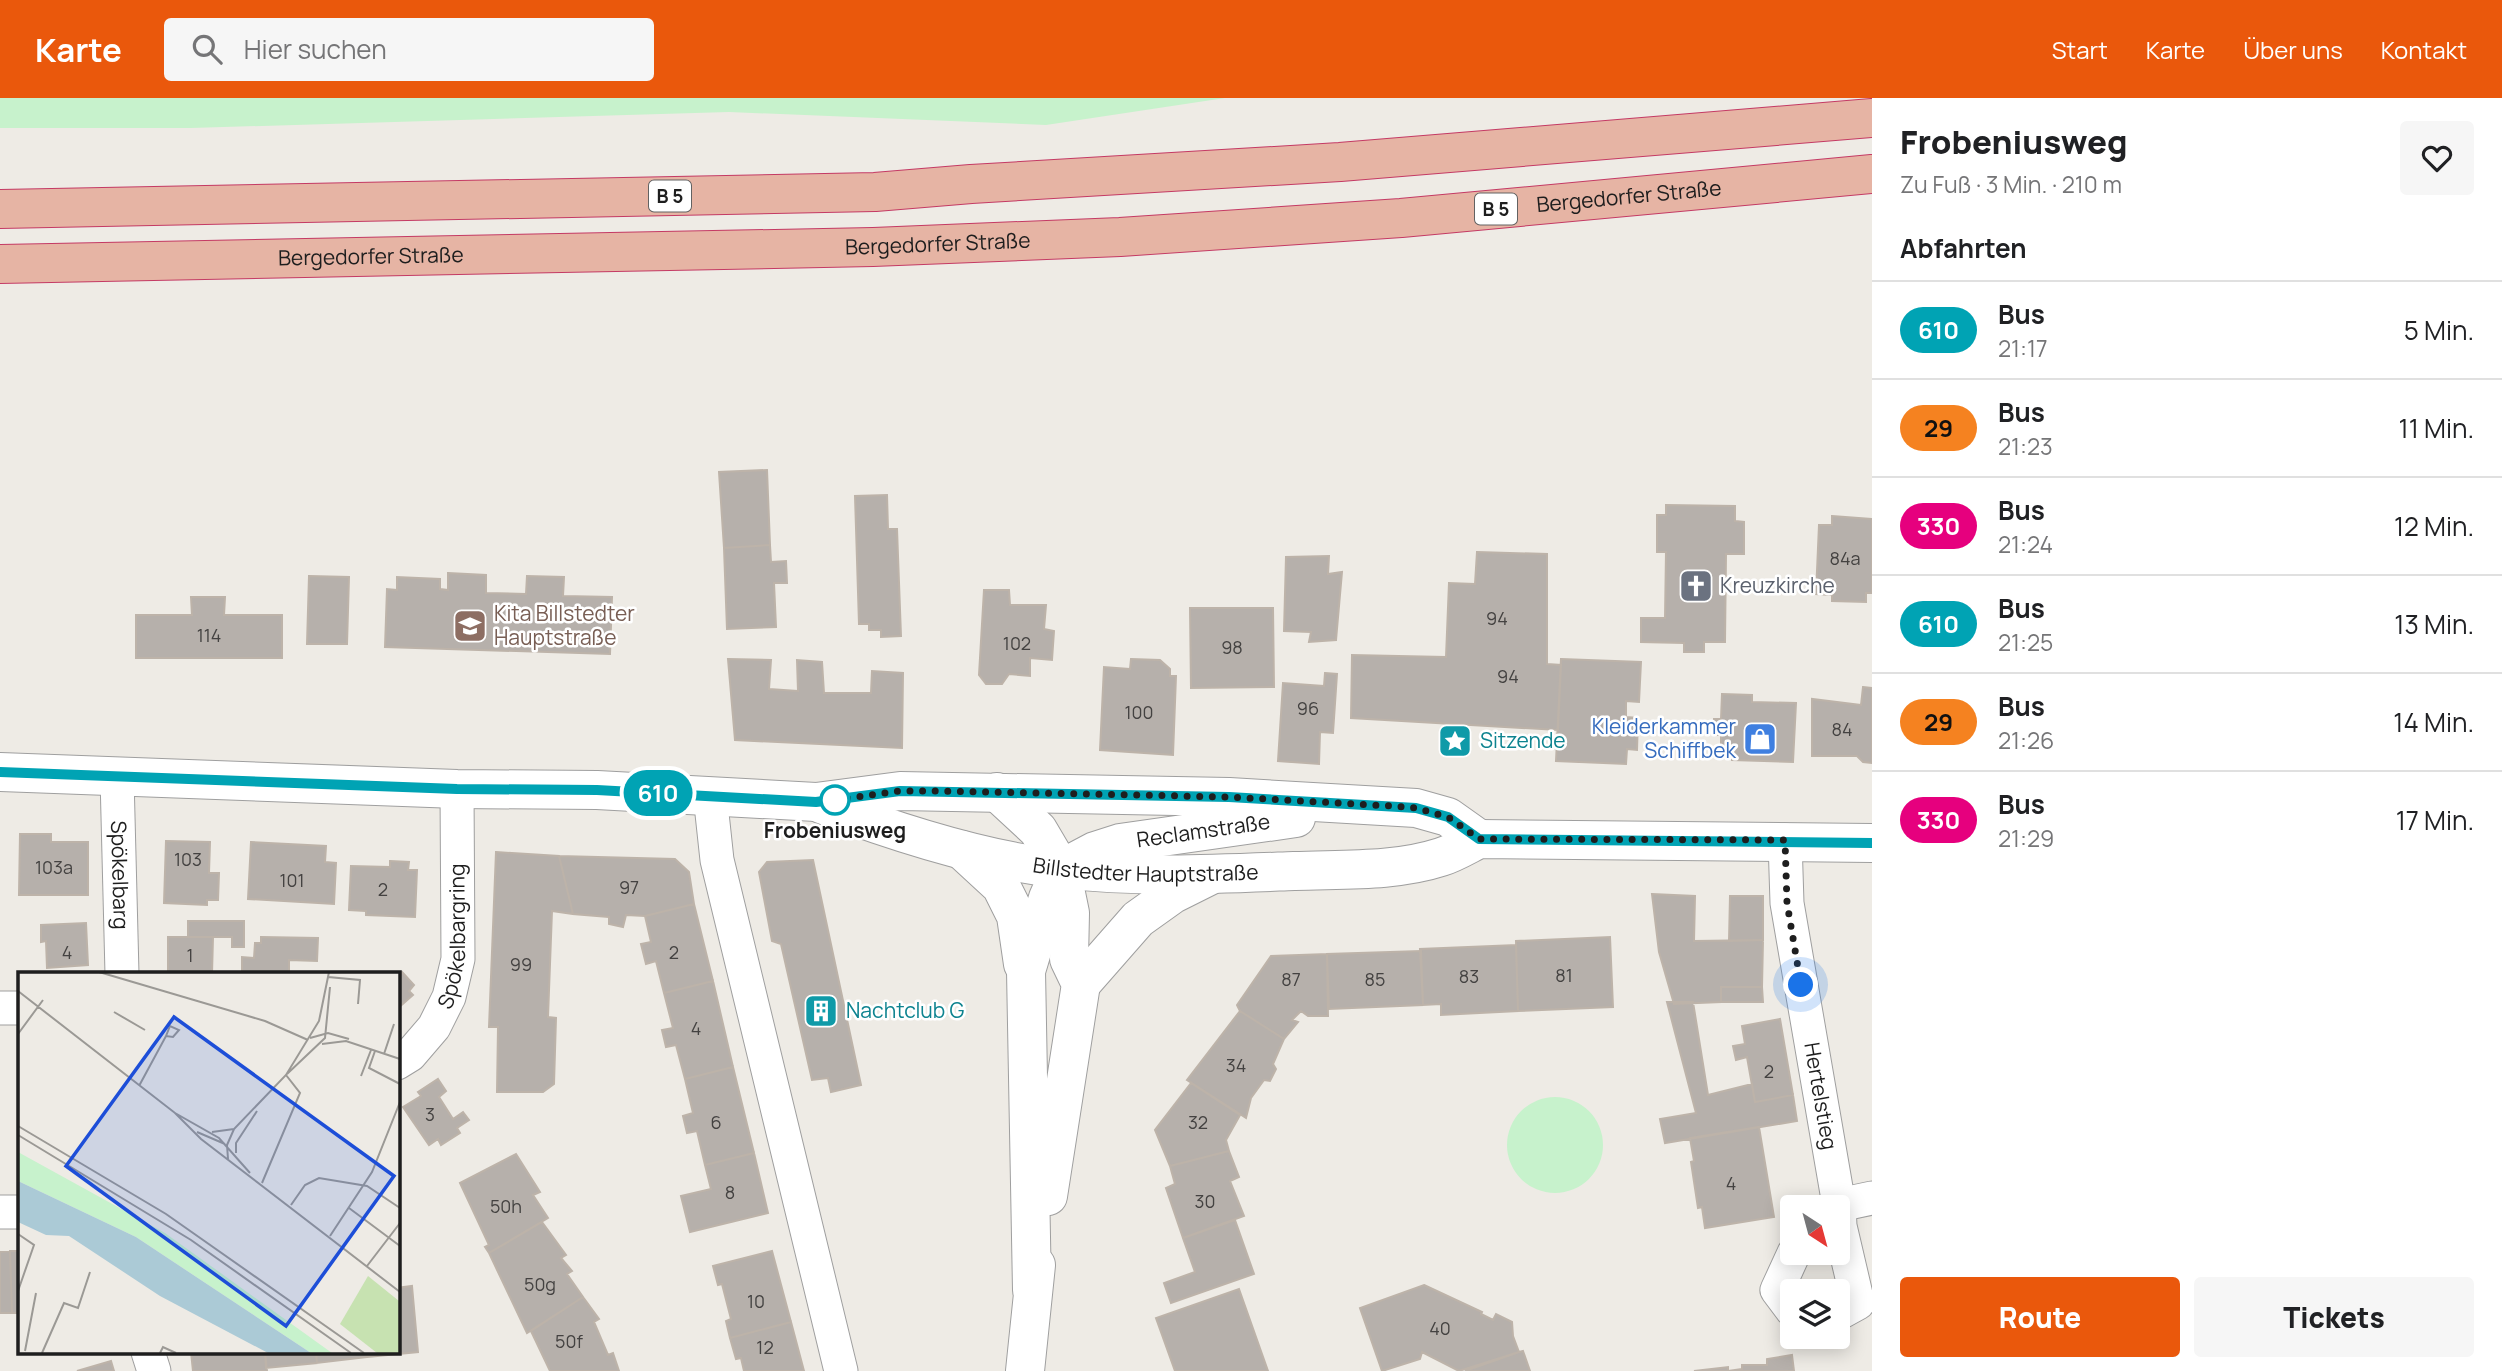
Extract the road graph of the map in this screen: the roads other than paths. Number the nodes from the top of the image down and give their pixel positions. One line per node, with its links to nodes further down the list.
1 (1872, 118): 3 (highway, B 5)
2 (1872, 174): 4 (highway, Bergedorfer Straße / B 5)
3 (0, 209)
4 (0, 264)
5 (0, 772): 6 (street, Billstedter Hauptstraße)
6 (117, 777): 7 (street, Billstedter Hauptstraße); 18 (street, Spökelbarg)
7 (457, 789): 9 (street, Billstedter Hauptstraße); 23 (street, Spökelbargring)
8 (997, 792): 10 (street, Billstedter Hauptstraße); 11 (street, Billstedter Hauptstraße); 16 (street)
9 (710, 795): 10 (street, Billstedter Hauptstraße); 33 (street)
10 (816, 802): 15 (street, Billstedter Hauptstraße)
11 (1391, 806): 12 (street, Billstedter Hauptstraße); 16 (street, Reclamstraße)
12 (1479, 839): 13 (street, Billstedter Hauptstraße); 17 (street, Billstedter Hauptstraße)
13 (1785, 840): 14 (street, Billstedter Hauptstraße); 24 (street, Hertelstieg)
14 (1872, 843)
15 (960, 848): 16 (street, Billstedter Hauptstraße); 19 (street)
16 (1061, 869): 17 (street, Billstedter Hauptstraße); 19 (street); 20 (street)
17 (1211, 874): 20 (street)
18 (122, 972)
19 (1025, 981): 30 (street)
20 (1081, 984): 30 (street)
21 (0, 1008): 22 (street)
22 (18, 1008)
23 (399, 1062)
24 (1835, 1195)
25 (1872, 1198): 28 (street)
26 (0, 1212): 27 (street)
27 (18, 1212)
28 (1850, 1212)
29 (1849, 1265): 31 (street, Hertelstieg)
30 (1032, 1290): 35 (street)
31 (1850, 1307)
32 (149, 1354): 34 (street)
33 (840, 1366)
34 (153, 1371)
35 (1025, 1371)

